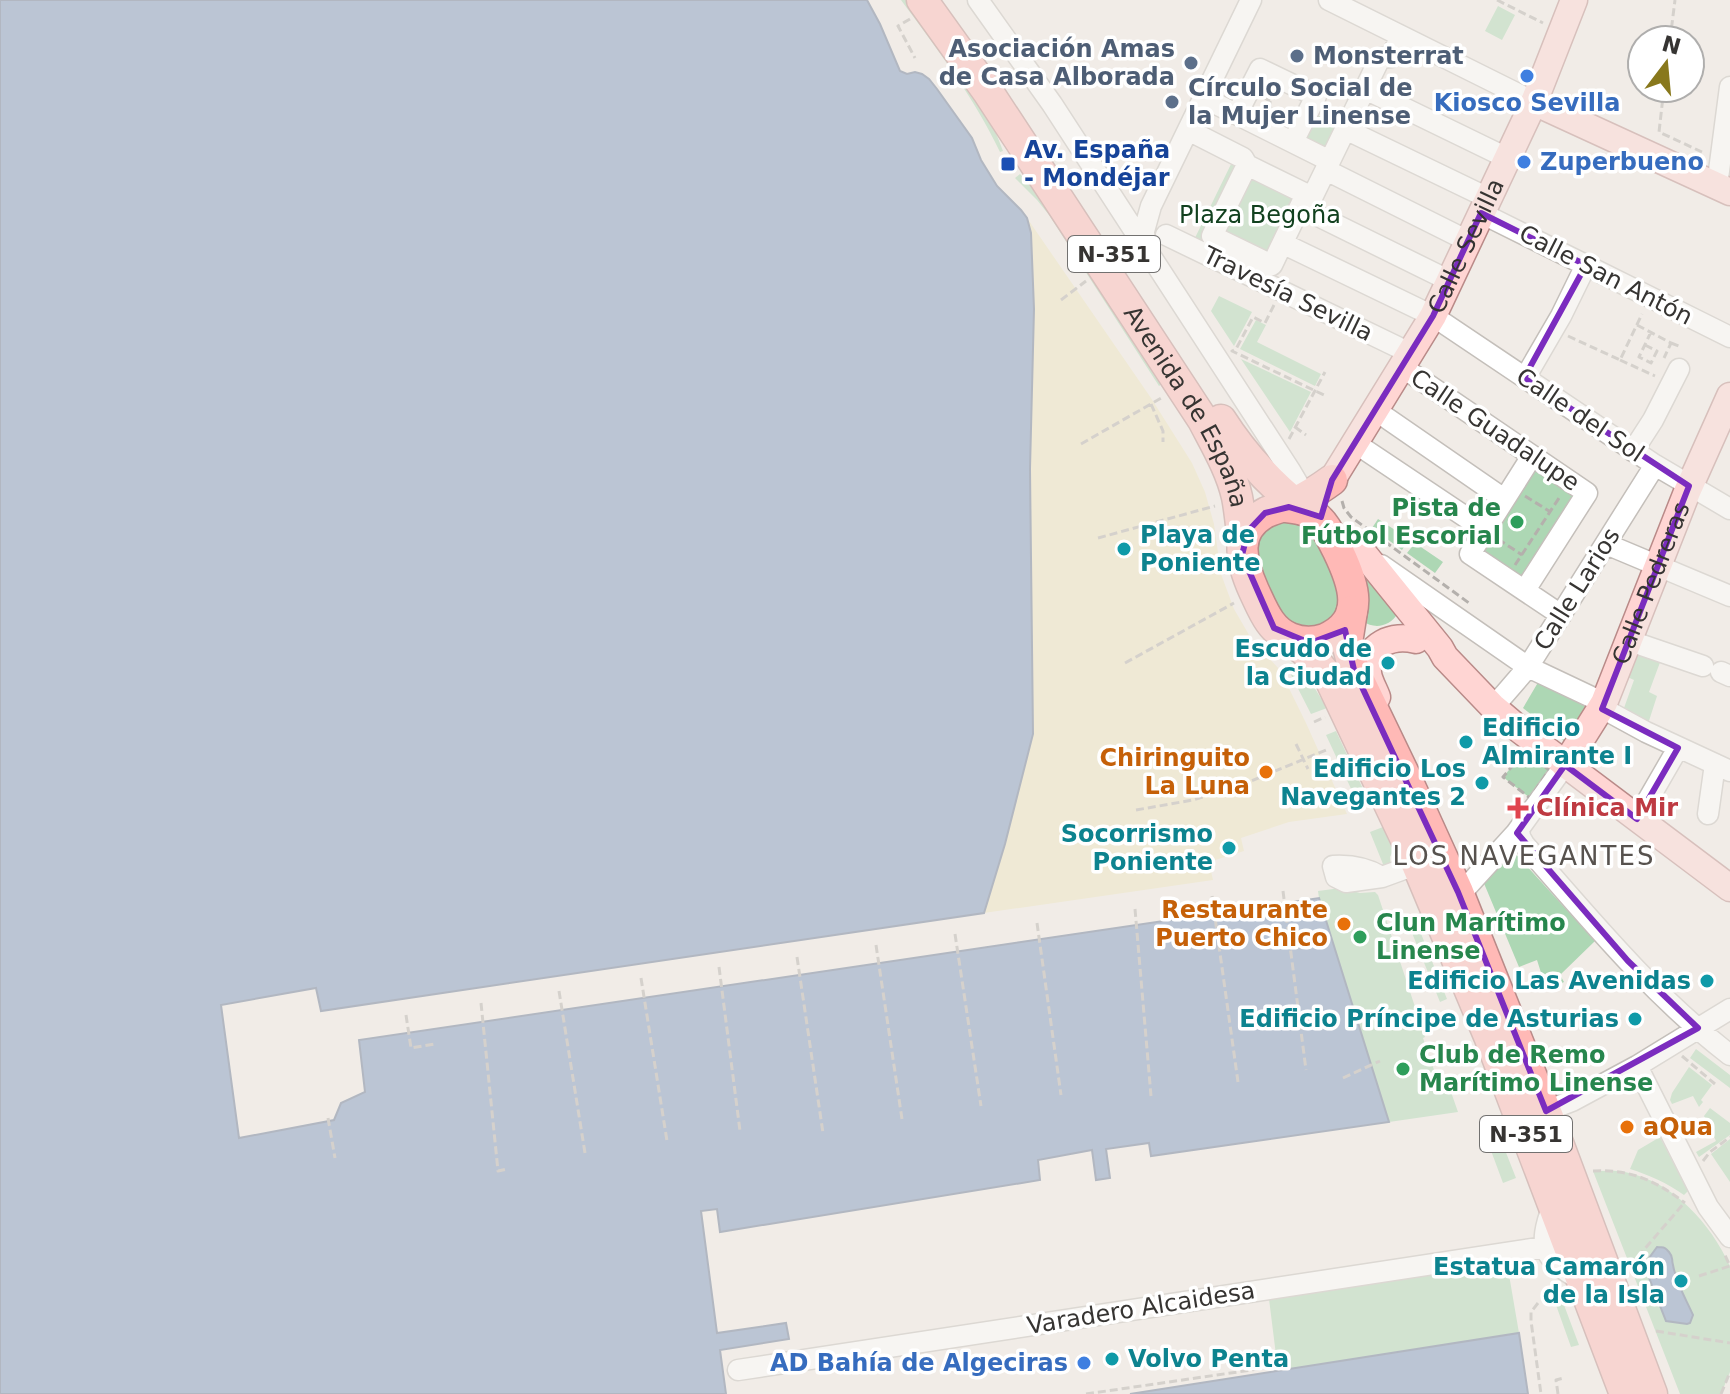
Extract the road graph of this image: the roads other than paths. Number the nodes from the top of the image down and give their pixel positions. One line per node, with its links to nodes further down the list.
1 (942, 0): 47 (highway, Avenida de España / N-351)
2 (1251, 0): 10 (street)
3 (1329, 0): 7 (street)
4 (1574, 0): 11 (main road, Calle Sevilla)
5 (979, 2): 21 (street, Avenida de España)
6 (916, 10): 49 (highway, Avenida de España / N-351)
7 (1401, 36): 9 (street); 11 (street)
8 (1730, 87): 19 (street)
9 (1365, 89): 13 (street); 16 (street)
10 (1204, 98): 12 (street); 14 (street)
11 (1534, 102): 16 (main road, Calle Sevilla); 19 (main road)
12 (1237, 114): 15 (street); 15 (street)
13 (1345, 129): 18 (street); 23 (street, Calle San Antón)
14 (1188, 130): 17 (street); 22 (street)
15 (1293, 142): 18 (street)
16 (1507, 158): 23 (main road, Calle Sevilla)
17 (1247, 165): 20 (street); 26 (street)
18 (1328, 165): 20 (street); 25 (street)
19 (1723, 180)
20 (1309, 199): 28 (street); 30 (street); 31 (street)
21 (1119, 206): 22 (street); 27 (street, Avenida de España)
22 (1151, 206): 27 (street)
23 (1485, 206): 25 (main road, Calle Sevilla); 29 (street, Calle San Antón)
24 (1166, 235): 26 (street, Travesía Sevilla)
25 (1468, 241): 31 (main road, Calle Sevilla)
26 (1206, 244): 30 (street, Travesía Sevilla)
27 (1145, 246): 47 (street, Avenida de España)
28 (1288, 246): 30 (street); 32 (street, Calle del Sol)
29 (1586, 265): 33 (street, Calle San Antón); 36 (street)
30 (1274, 278): 34 (street, Travesía Sevilla)
31 (1450, 281): 32 (main road, Calle Sevilla)
32 (1433, 316): 34 (main road, Calle Sevilla); 36 (street, Calle del Sol)
33 (1730, 337)
34 (1406, 360): 38 (main road, Calle Sevilla); 41 (street, Calle Guadalupe)
35 (1679, 369): 40 (street)
36 (1525, 378): 40 (street, Calle del Sol)
37 (1730, 396): 44 (main road, Calle Pedreras)
38 (1375, 410): 39 (main road, Calle Sevilla); 45 (street)
39 (1355, 443): 43 (main road, Calle Sevilla); 48 (street)
40 (1633, 451): 42 (street, Calle del Sol)
41 (1532, 456): 45 (street); 53 (street, Calle Guadalupe)
42 (1655, 465): 44 (street, Calle del Sol); 50 (street, Calle Larios)
43 (1332, 480): 47 (highway)
44 (1689, 486): 46 (street, Calle del Sol); 52 (main road, Calle Pedreras)
45 (1508, 493): 48 (street)
46 (1730, 509)
47 (1307, 512): 49 (highway); 51 (highway); 56 (highway, N-351)
48 (1485, 530): 53 (street)
49 (1243, 542): 57 (highway, N-351)
50 (1606, 544): 52 (street); 55 (street, Calle Larios)
51 (1364, 554): 60 (main road); 61 (street)
52 (1658, 566): 54 (street); 59 (main road, Calle Pedreras)
53 (1525, 590): 55 (street)
54 (1730, 596)
55 (1561, 615): 61 (street, Calle Larios)
56 (1344, 627): 57 (highway); 58 (main road); 71 (highway, N-351)
57 (1287, 637): 71 (highway, N-351)
58 (1416, 640): 60 (main road); 71 (main road)
59 (1630, 641): 62 (street); 64 (main road, Calle Pedreras)
60 (1445, 657): 63 (main road)
61 (1528, 667): 63 (street, Calle Larios); 64 (street)
62 (1718, 671)
63 (1492, 706): 66 (main road)
64 (1603, 706): 65 (street); 66 (main road, Calle Pedreras)
65 (1678, 748): 67 (street); 69 (street)
66 (1554, 765): 69 (main road); 70 (street)
67 (1723, 768): 68 (street)
68 (1708, 814)
69 (1637, 819): 72 (main road)
70 (1519, 829): 76 (street); 78 (street)
71 (1420, 864): 73 (street); 76 (highway, N-351); 82 (highway, N-351)
72 (1702, 866): 74 (street); 75 (main road)
73 (1382, 877): 73 (street)
74 (1730, 881)
75 (1730, 888)
76 (1458, 892): 81 (highway, N-351)
77 (1730, 1009): 78 (street)
78 (1698, 1028): 79 (street); 80 (street)
79 (1730, 1055)
80 (1637, 1066): 81 (street); 83 (street)
81 (1546, 1111): 88 (highway, N-351)
82 (1553, 1205): 84 (street); 85 (highway, N-351)
83 (1726, 1244)
84 (1545, 1247): 85 (street); 86 (street, Varadero Alcaidesa)
85 (1582, 1281): 87 (highway, N-351)
86 (738, 1370)
87 (1625, 1394)
88 (1652, 1394)

